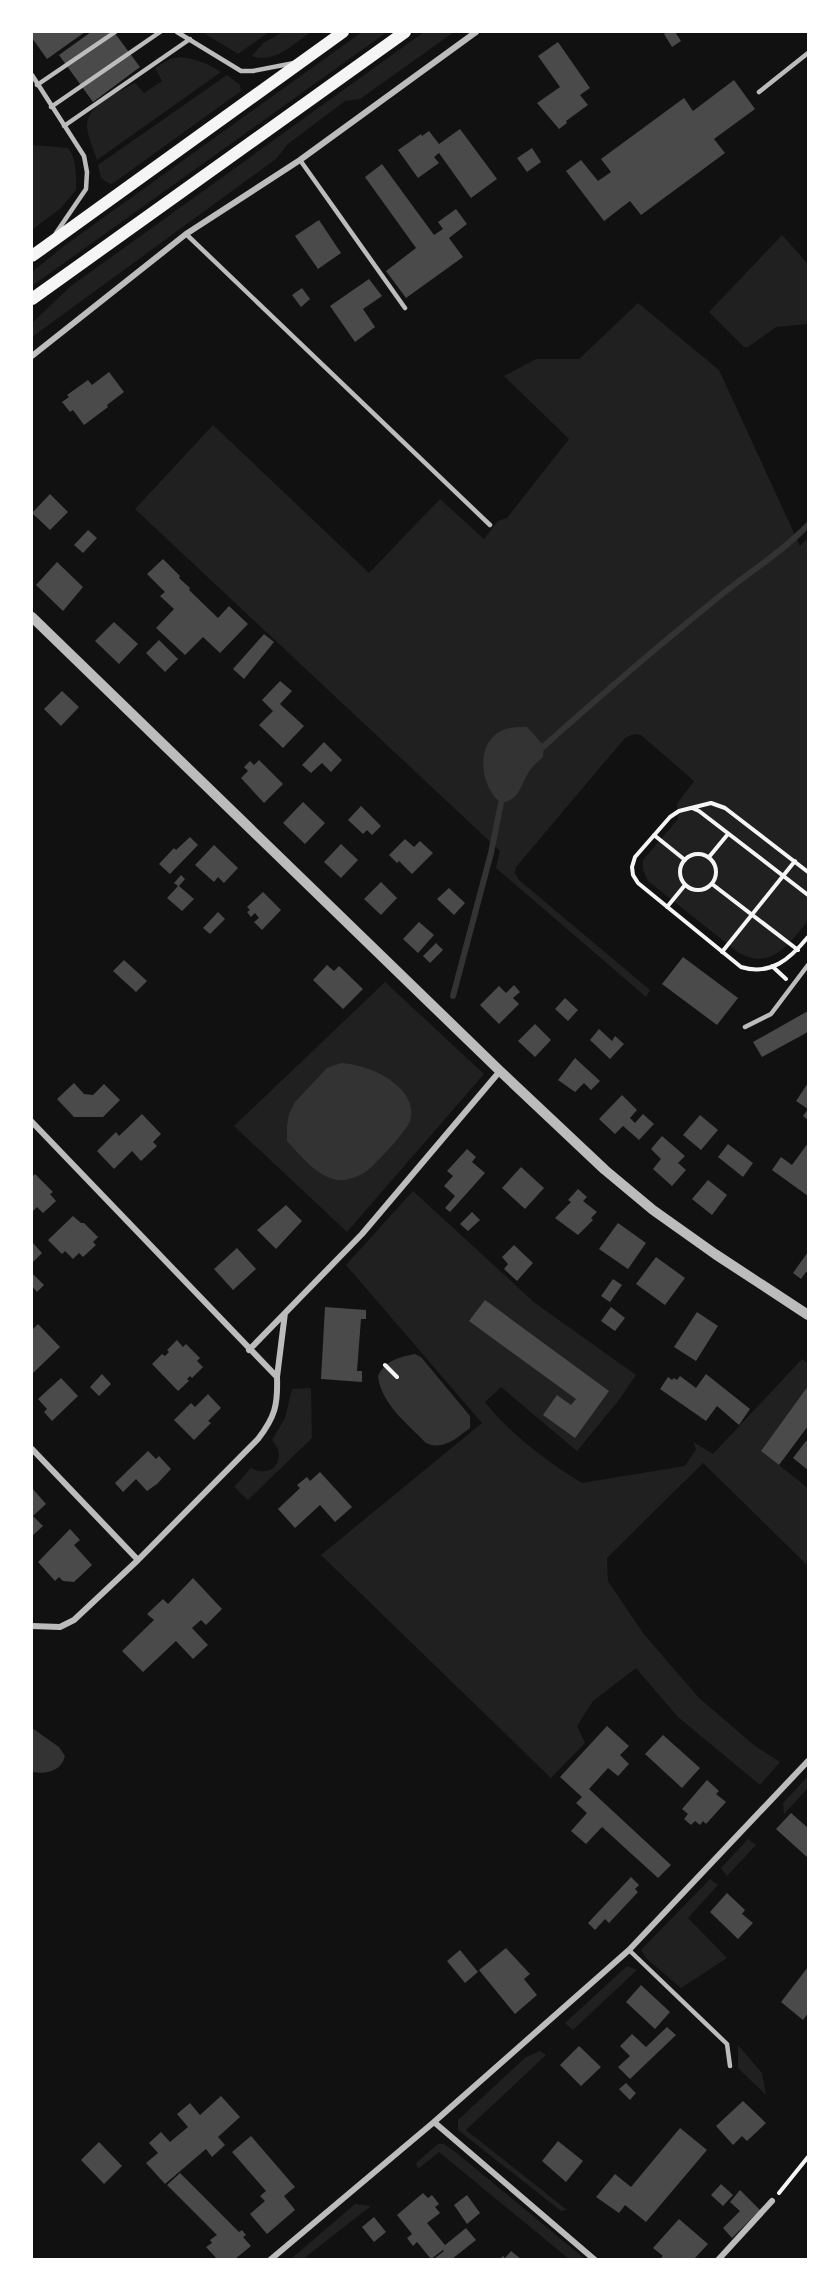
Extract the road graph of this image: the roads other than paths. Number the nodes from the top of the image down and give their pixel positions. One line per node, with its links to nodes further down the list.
1 (115, 32): 11 (lane)
2 (160, 32): 13 (lane)
3 (177, 32): 7 (lane)
4 (343, 32): 9 (main road)
5 (405, 32): 19 (main road)
6 (476, 32): 15 (street)
7 (189, 39): 9 (lane); 14 (lane)
8 (808, 53): 12 (lane)
9 (302, 61): 17 (main road)
10 (32, 75): 11 (lane)
11 (38, 85): 13 (lane)
12 (759, 92)
13 (51, 106): 14 (lane)
14 (64, 126): 17 (lane)
15 (300, 160): 16 (street); 20 (lane)
16 (186, 234): 21 (street); 22 (lane)
17 (48, 245): 18 (main road)
18 (32, 256)
19 (32, 299)
20 (405, 308)
21 (32, 356)
22 (490, 525)
23 (32, 617): 26 (street)
24 (808, 965): 25 (lane)
25 (745, 1027)
26 (500, 1071): 28 (street); 29 (street)
27 (32, 1122): 30 (street)
28 (285, 1313): 30 (street); 31 (street)
29 (808, 1315)
30 (249, 1350): 31 (street)
31 (276, 1377): 33 (street)
32 (32, 1449): 33 (street)
33 (138, 1560): 34 (street)
34 (32, 1626)
35 (808, 1761): 36 (street)
36 (629, 1950): 37 (lane); 38 (street)
37 (730, 2066)
38 (434, 2122): 40 (street); 41 (street)
39 (772, 2201): 42 (street)
40 (270, 2259)
41 (595, 2259)
42 (718, 2259)

